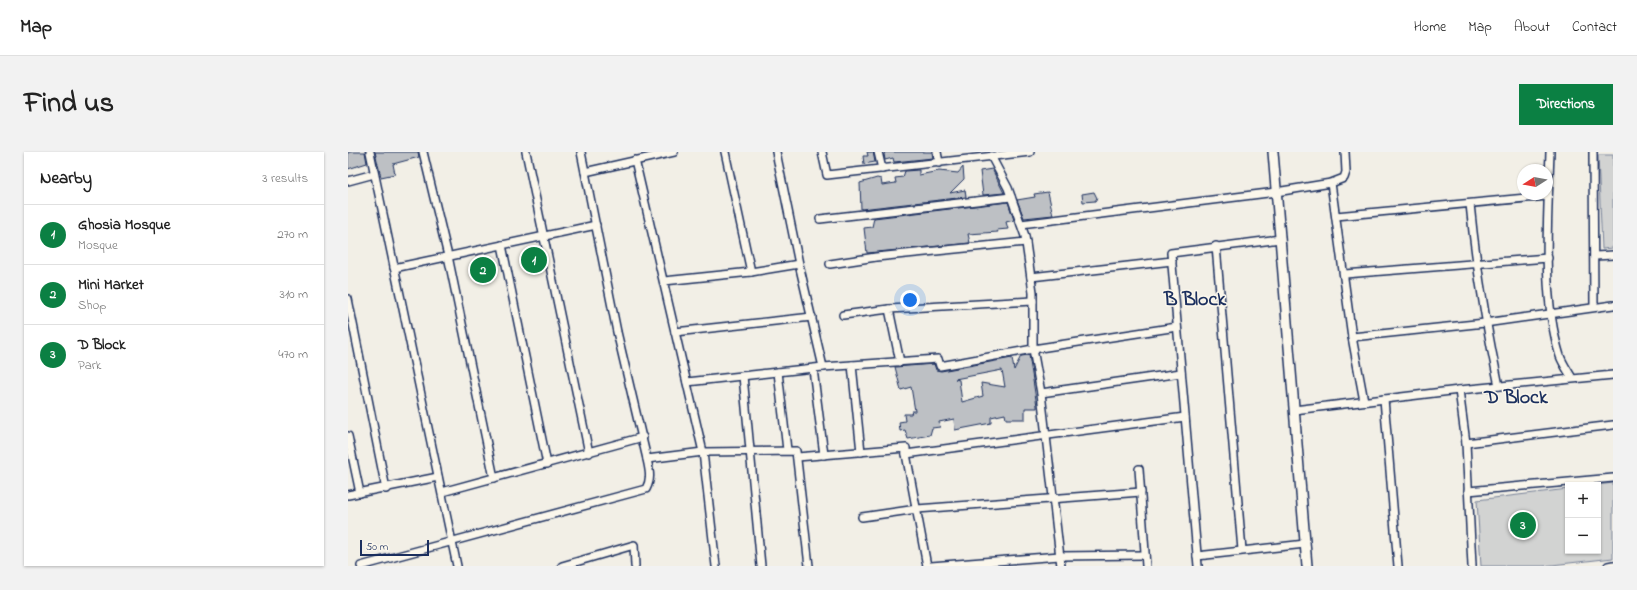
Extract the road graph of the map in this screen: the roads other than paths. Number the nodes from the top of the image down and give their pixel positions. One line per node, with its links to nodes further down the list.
1 (370, 152): 22 (street)
2 (423, 152): 40 (street)
3 (526, 152): 34 (street)
4 (581, 152): 21 (street)
5 (674, 152): 17 (street)
6 (725, 152): 48 (street)
7 (776, 152): 44 (street)
8 (822, 152): 20 (street)
9 (878, 152): 20 (street)
10 (937, 152): 18 (street)
11 (1030, 152): 16 (street)
12 (1273, 152): 25 (street)
13 (1345, 152): 24 (street)
14 (1550, 152): 19 (street)
15 (1593, 152): 41 (street)
16 (992, 156): 18 (street); 26 (street)
17 (635, 160): 21 (street); 51 (street)
18 (939, 163): 20 (street)
19 (1549, 164)
20 (882, 169)
21 (585, 172): 33 (street)
22 (374, 174): 23 (street); 47 (street)
23 (348, 181)
24 (1332, 183): 25 (street); 30 (street)
25 (1276, 192): 32 (street); 35 (street)
26 (1011, 197): 31 (street); 32 (street)
27 (1517, 199): 29 (street)
28 (1548, 200): 42 (street)
29 (1470, 204): 30 (street); 46 (street)
30 (1336, 216): 49 (street)
31 (820, 219)
32 (1021, 224): 36 (street)
33 (596, 225): 34 (street); 85 (street)
34 (544, 236): 37 (street); 91 (street)
35 (1280, 239): 38 (street); 80 (street)
36 (1026, 242): 45 (street); 50 (street)
37 (502, 245): 40 (street); 96 (street)
38 (1216, 246): 43 (street); 112 (street)
39 (1613, 255): 41 (street)
40 (448, 256): 47 (street); 99 (street)
41 (1595, 256): 55 (street)
42 (1548, 258): 46 (street); 57 (street)
43 (1172, 261): 50 (street); 61 (street)
44 (799, 264): 48 (street); 59 (street)
45 (830, 264)
46 (1476, 264): 49 (street); 60 (street)
47 (394, 268): 98 (street)
48 (751, 272): 51 (street)
49 (1344, 274): 63 (street)
50 (1031, 278): 53 (street)
51 (664, 281): 62 (street)
52 (348, 299): 101 (street)
53 (1033, 301): 56 (street); 64 (street)
54 (1613, 305): 55 (street)
55 (1594, 306): 57 (street)
56 (889, 310): 58 (street); 65 (street)
57 (1550, 314): 60 (street); 73 (street)
58 (843, 315)
59 (812, 317): 62 (street); 68 (street)
60 (1485, 323): 63 (street); 75 (street)
61 (1177, 327): 64 (street); 70 (street)
62 (675, 332): 74 (street)
63 (1352, 337): 79 (street)
64 (1033, 349): 65 (street); 77 (street)
65 (900, 362): 66 (street)
66 (852, 365): 68 (street); 90 (street)
67 (813, 368): 68 (street); 69 (street); 93 (street)
68 (823, 368)
69 (778, 372): 72 (street); 87 (street)
70 (1181, 373): 77 (street); 81 (street)
71 (1613, 375): 73 (street)
72 (743, 376): 74 (street); 88 (street)
73 (1572, 378): 75 (street)
74 (687, 382): 89 (street)
75 (1499, 386): 76 (street)
76 (1459, 390): 78 (street); 86 (street)
77 (1041, 393): 84 (street)
78 (1384, 400): 79 (street); 129 (street)
79 (1364, 401): 80 (street)
80 (1294, 410): 111 (street)
81 (1185, 417): 84 (street); 115 (street)
82 (1613, 425): 86 (street)
83 (348, 436): 105 (street)
84 (1045, 437): 92 (street); 107 (street)
85 (643, 438): 91 (street); 95 (street)
86 (1466, 443): 102 (street)
87 (787, 450): 88 (street); 94 (street)
88 (750, 451): 89 (street); 121 (street)
89 (703, 452): 95 (street); 120 (street)
90 (861, 452): 92 (street); 93 (street)
91 (589, 453): 96 (street)
92 (906, 454): 108 (street)
93 (824, 455): 94 (street)
94 (797, 457): 122 (street)
95 (647, 459): 110 (street)
96 (547, 464): 99 (street)
97 (1139, 469): 104 (street)
98 (438, 477): 101 (street); 103 (street)
99 (494, 478): 103 (street)
100 (1613, 478): 102 (street)
101 (386, 488): 105 (street)
102 (1468, 491): 130 (street)
103 (442, 492): 110 (street)
104 (1141, 492): 107 (street); 113 (street)
105 (360, 493): 106 (street)
106 (348, 494)
107 (1053, 500): 108 (street); 114 (street)
108 (917, 509): 109 (street); 123 (street)
109 (862, 517)
110 (452, 541): 116 (street); 117 (street)
111 (1305, 544): 112 (street); 128 (street)
112 (1242, 550): 115 (street)
113 (1145, 555): 114 (street); 126 (street)
114 (1060, 556): 124 (street); 125 (street)
115 (1197, 556): 127 (street)
116 (361, 566)
117 (457, 566)
118 (562, 566): 119 (street)
119 (635, 566)
120 (716, 566)
121 (761, 566)
122 (809, 566)
123 (927, 566)
124 (931, 566)
125 (1061, 566)
126 (1146, 566)
127 (1198, 566)
128 (1307, 566)
129 (1398, 566)
130 (1472, 566)
131 (1608, 566): 132 (street)
132 (1613, 566)

